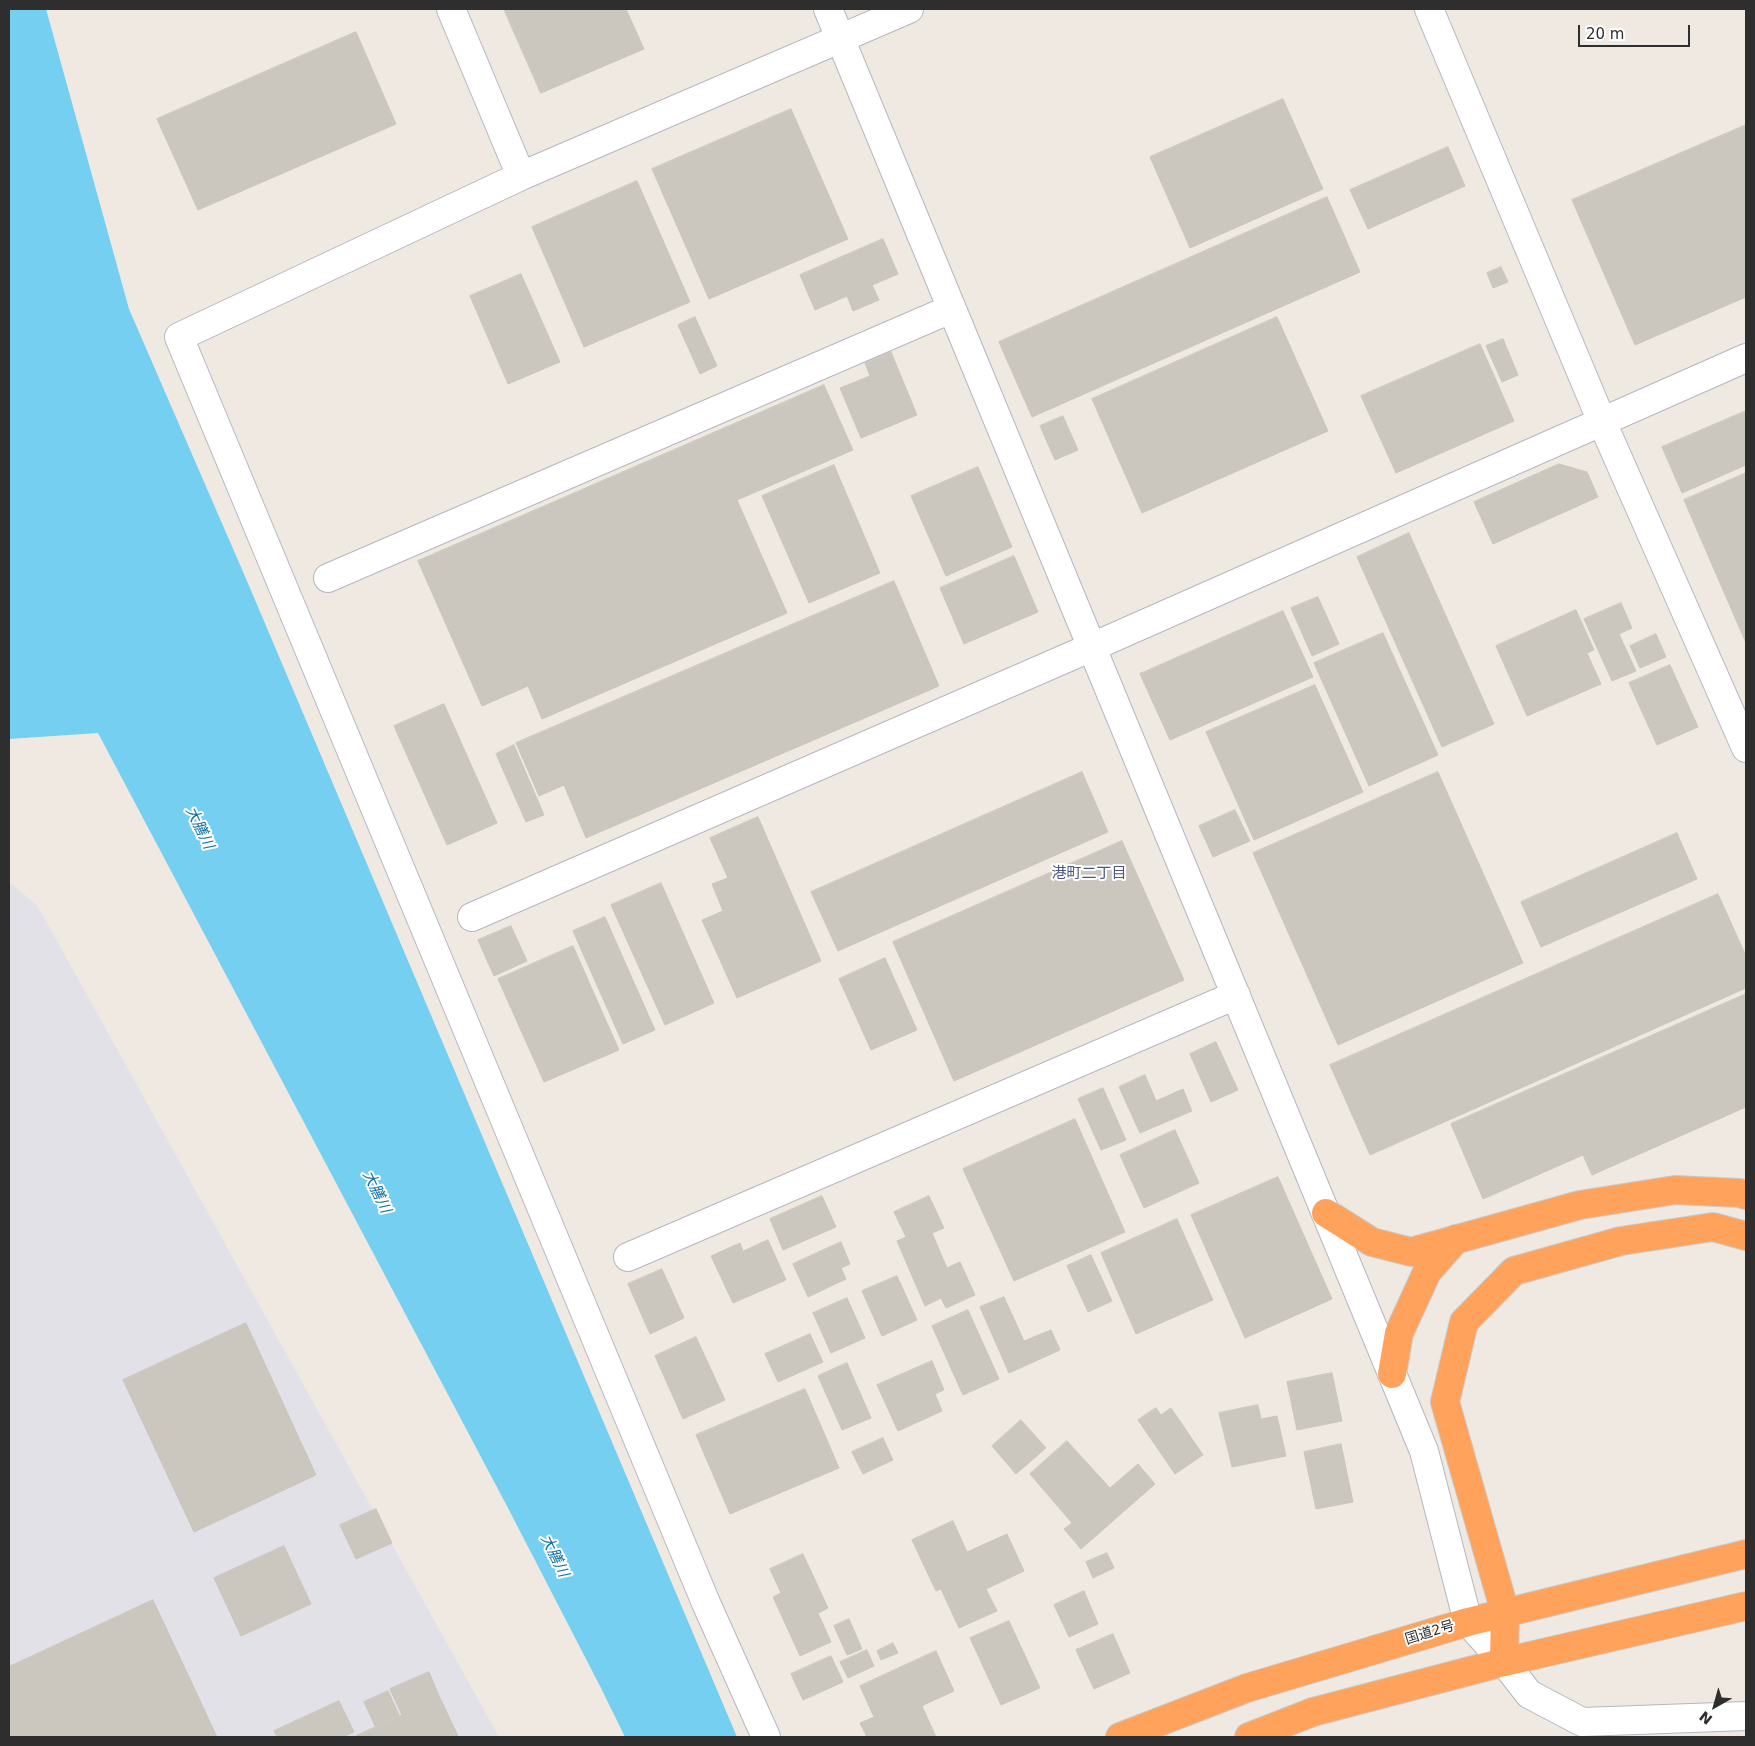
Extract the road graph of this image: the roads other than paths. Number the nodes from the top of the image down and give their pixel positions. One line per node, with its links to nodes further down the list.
1 (451, 9): 6 (street)
2 (828, 9): 5 (street)
3 (909, 9): 5 (street)
4 (1429, 9): 9 (street)
5 (841, 39): 6 (street); 7 (street)
6 (521, 176): 27 (street)
7 (951, 309): 10 (street); 11 (street)
8 (1746, 358): 9 (street)
9 (1602, 422): 11 (street); 12 (street)
10 (328, 578)
11 (1092, 648): 13 (street); 14 (street)
12 (1746, 748)
13 (472, 916)
14 (1236, 995): 16 (street); 19 (street)
15 (1746, 1195): 18 (highway)
16 (1326, 1213): 18 (highway); 20 (street)
17 (1746, 1236): 23 (highway)
18 (1456, 1239): 20 (highway)
19 (628, 1257)
20 (1392, 1374): 24 (street)
21 (1746, 1554): 23 (highway, 国道2号)
22 (1746, 1606): 25 (highway)
23 (1505, 1612): 24 (highway, 国道2号); 25 (highway)
24 (1468, 1622): 25 (street); 28 (highway, 国道2号)
25 (1504, 1662): 26 (street); 29 (highway)
26 (1746, 1716)
27 (766, 1737)
28 (1120, 1737)
29 (1249, 1737)

